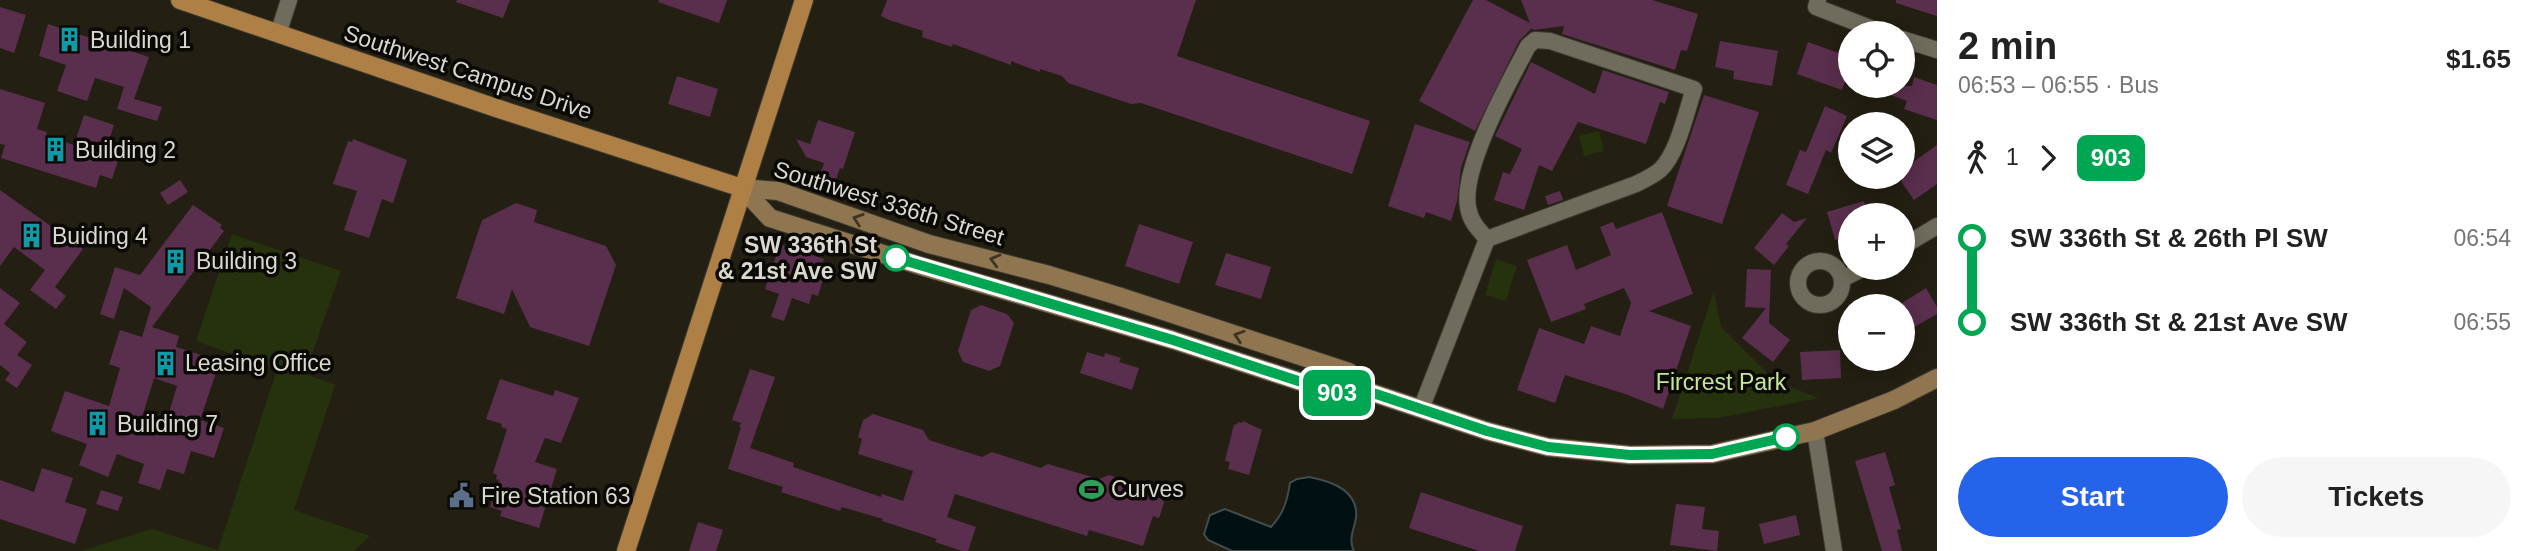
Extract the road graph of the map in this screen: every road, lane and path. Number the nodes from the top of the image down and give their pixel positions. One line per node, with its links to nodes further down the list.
1 (180, 0): 6 (main road, Southwest Campus Drive)
2 (289, 0): 6 (street)
3 (804, 0): 9 (main road)
4 (1817, 4): 5 (street)
5 (1856, 21)
6 (278, 34): 9 (main road, Southwest Campus Drive)
7 (1915, 43): 8 (street)
8 (1937, 50)
9 (742, 188): 13 (main road, Southwest 336th Street, one-way to 9); 14 (main road, Southwest 336th Street); 19 (main road)
10 (1937, 226): 12 (street)
11 (1487, 239): 11 (street); 17 (street)
12 (1915, 239)
13 (1118, 296): 14 (main road); 16 (main road, Southwest 336th Street, one-way to 13)
14 (1045, 301): 16 (main road, Southwest 336th Street)
15 (1937, 378): 18 (main road, Southwest 336th Street)
16 (1361, 389): 17 (main road, Southwest 336th Street)
17 (1421, 409): 18 (main road, Southwest 336th Street)
18 (1815, 431): 20 (street)
19 (626, 551)
20 (1834, 551)

